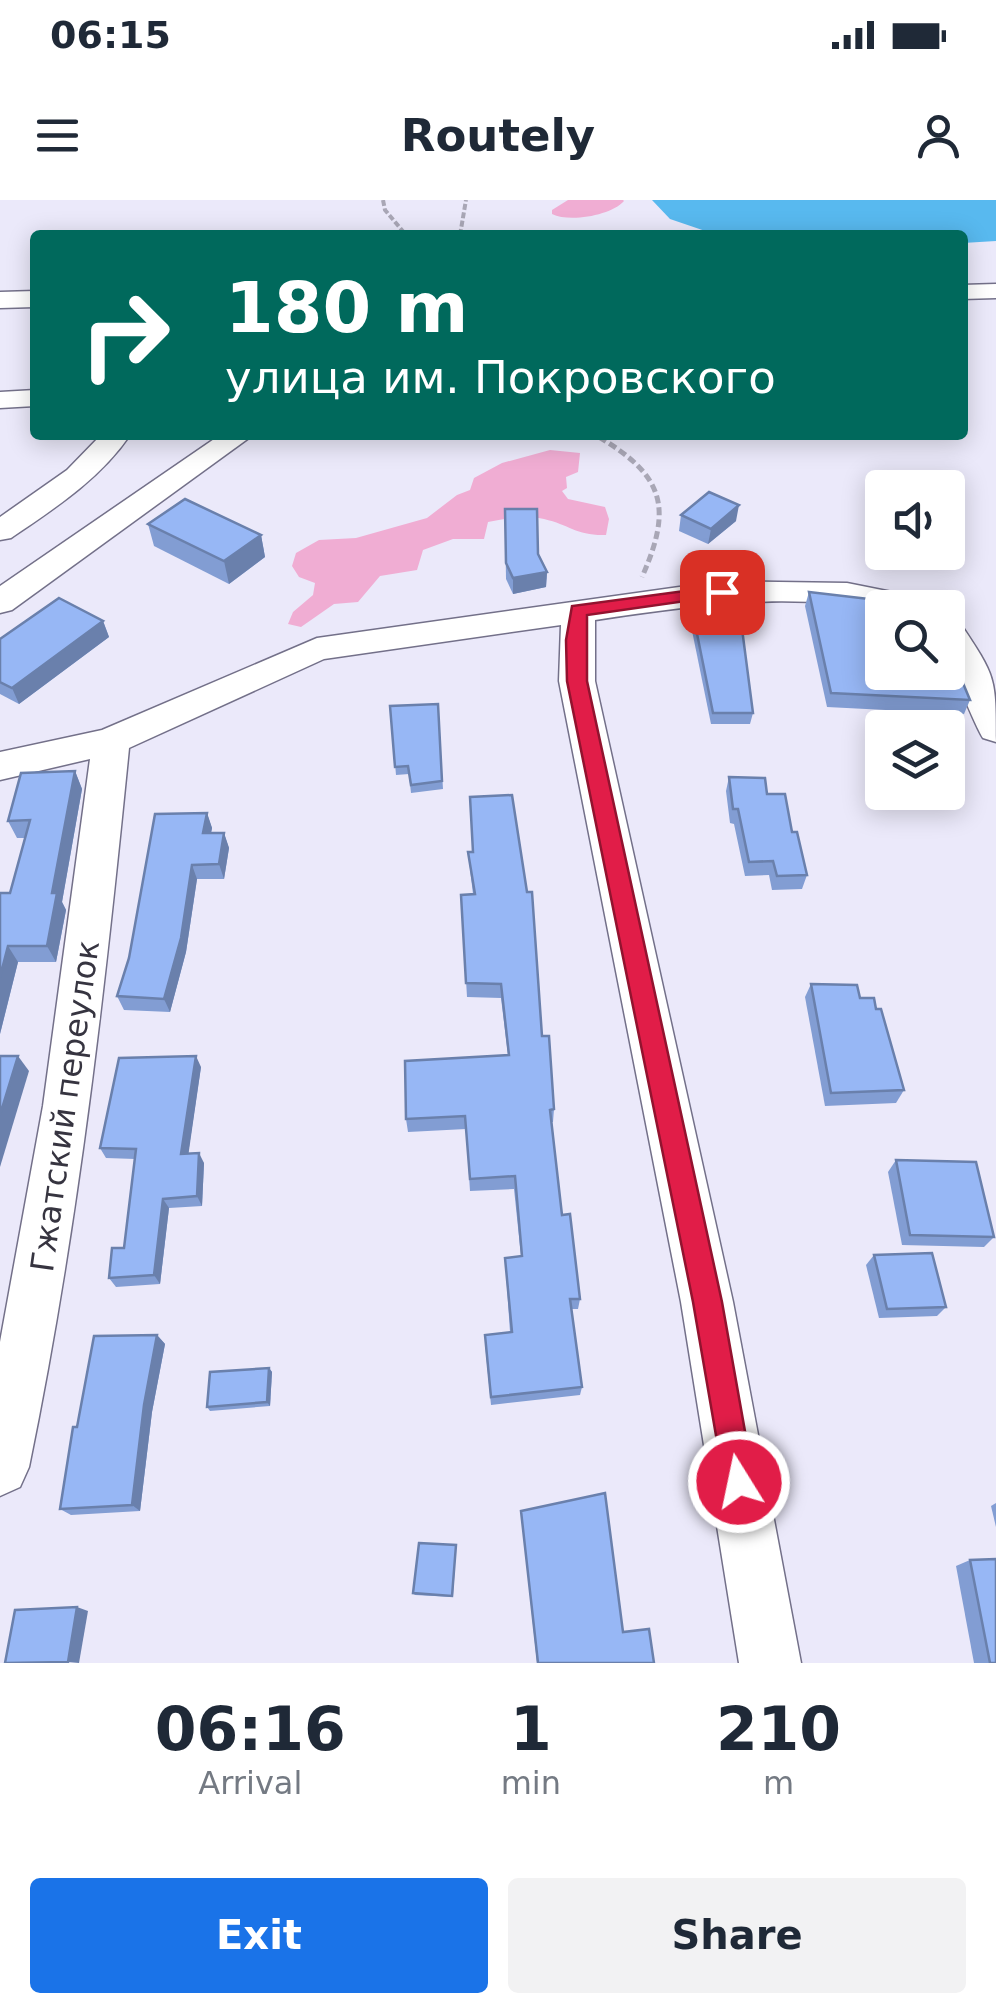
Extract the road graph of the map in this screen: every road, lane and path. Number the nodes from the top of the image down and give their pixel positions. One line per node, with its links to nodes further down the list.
1 (382, 200): 3 (path)
2 (466, 200): 4 (path)
3 (403, 230)
4 (461, 230)
5 (996, 291): 6 (street)
6 (968, 292)
7 (30, 298): 8 (street)
8 (0, 300)
9 (30, 398): 10 (street)
10 (0, 400)
11 (112, 440): 14 (street)
12 (232, 440): 16 (street)
13 (604, 440): 17 (path)
14 (0, 531)
15 (865, 597): 17 (street)
16 (0, 602)
17 (578, 610): 20 (street); 23 (street)
18 (965, 656): 19 (street)
19 (996, 728)
20 (111, 741): 21 (street); 22 (street, Гжатский переулок)
21 (0, 766)
22 (0, 1467)
23 (770, 1663)

